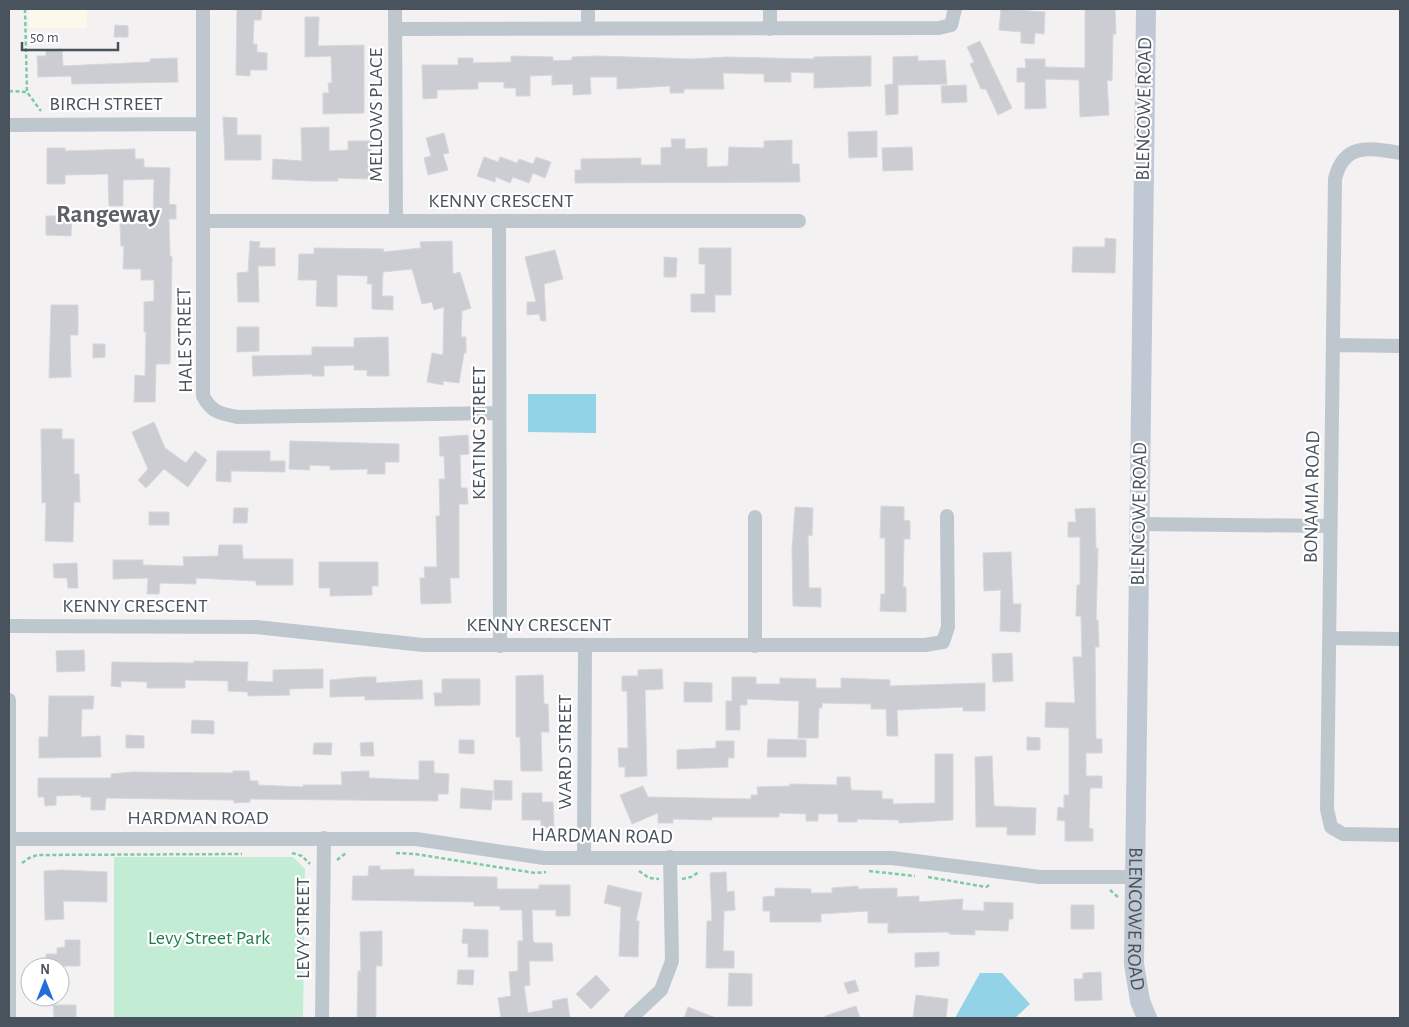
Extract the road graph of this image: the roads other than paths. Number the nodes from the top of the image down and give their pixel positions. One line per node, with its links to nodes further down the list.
1 (203, 9): 10 (street, HALE STREET)
2 (395, 9): 7 (street, MELLOWS PLACE)
3 (588, 9): 8 (street)
4 (770, 9): 9 (street)
5 (955, 9): 9 (street)
6 (1146, 9): 22 (street, BLENCOWE ROAD)
7 (395, 29): 8 (street); 13 (street, MELLOWS PLACE)
8 (588, 29): 9 (street)
9 (770, 29)
10 (203, 124): 11 (street, BIRCH STREET); 16 (street, HALE STREET)
11 (9, 125)
12 (1400, 153): 17 (street, BONAMIA ROAD)
13 (396, 221): 14 (street, KENNY CRESCENT); 16 (street, KENNY CRESCENT)
14 (500, 221): 15 (street, KENNY CRESCENT); 19 (street, KEATING STREET)
15 (799, 221)
16 (204, 222): 19 (street, HALE STREET)
17 (1334, 345): 18 (street); 23 (street, BONAMIA ROAD)
18 (1400, 346)
19 (499, 413): 27 (street, KEATING STREET)
20 (948, 516): 29 (street, KENNY CRESCENT)
21 (755, 517): 29 (street)
22 (1139, 524): 23 (street); 36 (street, BLENCOWE ROAD)
23 (1331, 526): 25 (street, BONAMIA ROAD)
24 (9, 626): 27 (street, KENNY CRESCENT)
25 (1330, 638): 26 (street); 31 (street, BONAMIA ROAD)
26 (1400, 639)
27 (500, 646): 28 (street, KENNY CRESCENT)
28 (585, 646): 29 (street, KENNY CRESCENT); 35 (street, WARD STREET)
29 (755, 646)
30 (9, 700): 33 (street)
31 (1400, 835)
32 (324, 838): 33 (street, HARDMAN ROAD); 35 (street, HARDMAN ROAD); 39 (street, LEVY STREET)
33 (9, 839): 37 (street)
34 (670, 857): 35 (street, HARDMAN ROAD); 36 (street, HARDMAN ROAD); 40 (street)
35 (584, 858)
36 (1135, 877): 41 (street, BLENCOWE ROAD)
37 (9, 947): 38 (street)
38 (9, 1018)
39 (322, 1018)
40 (631, 1018)
41 (1147, 1018)

